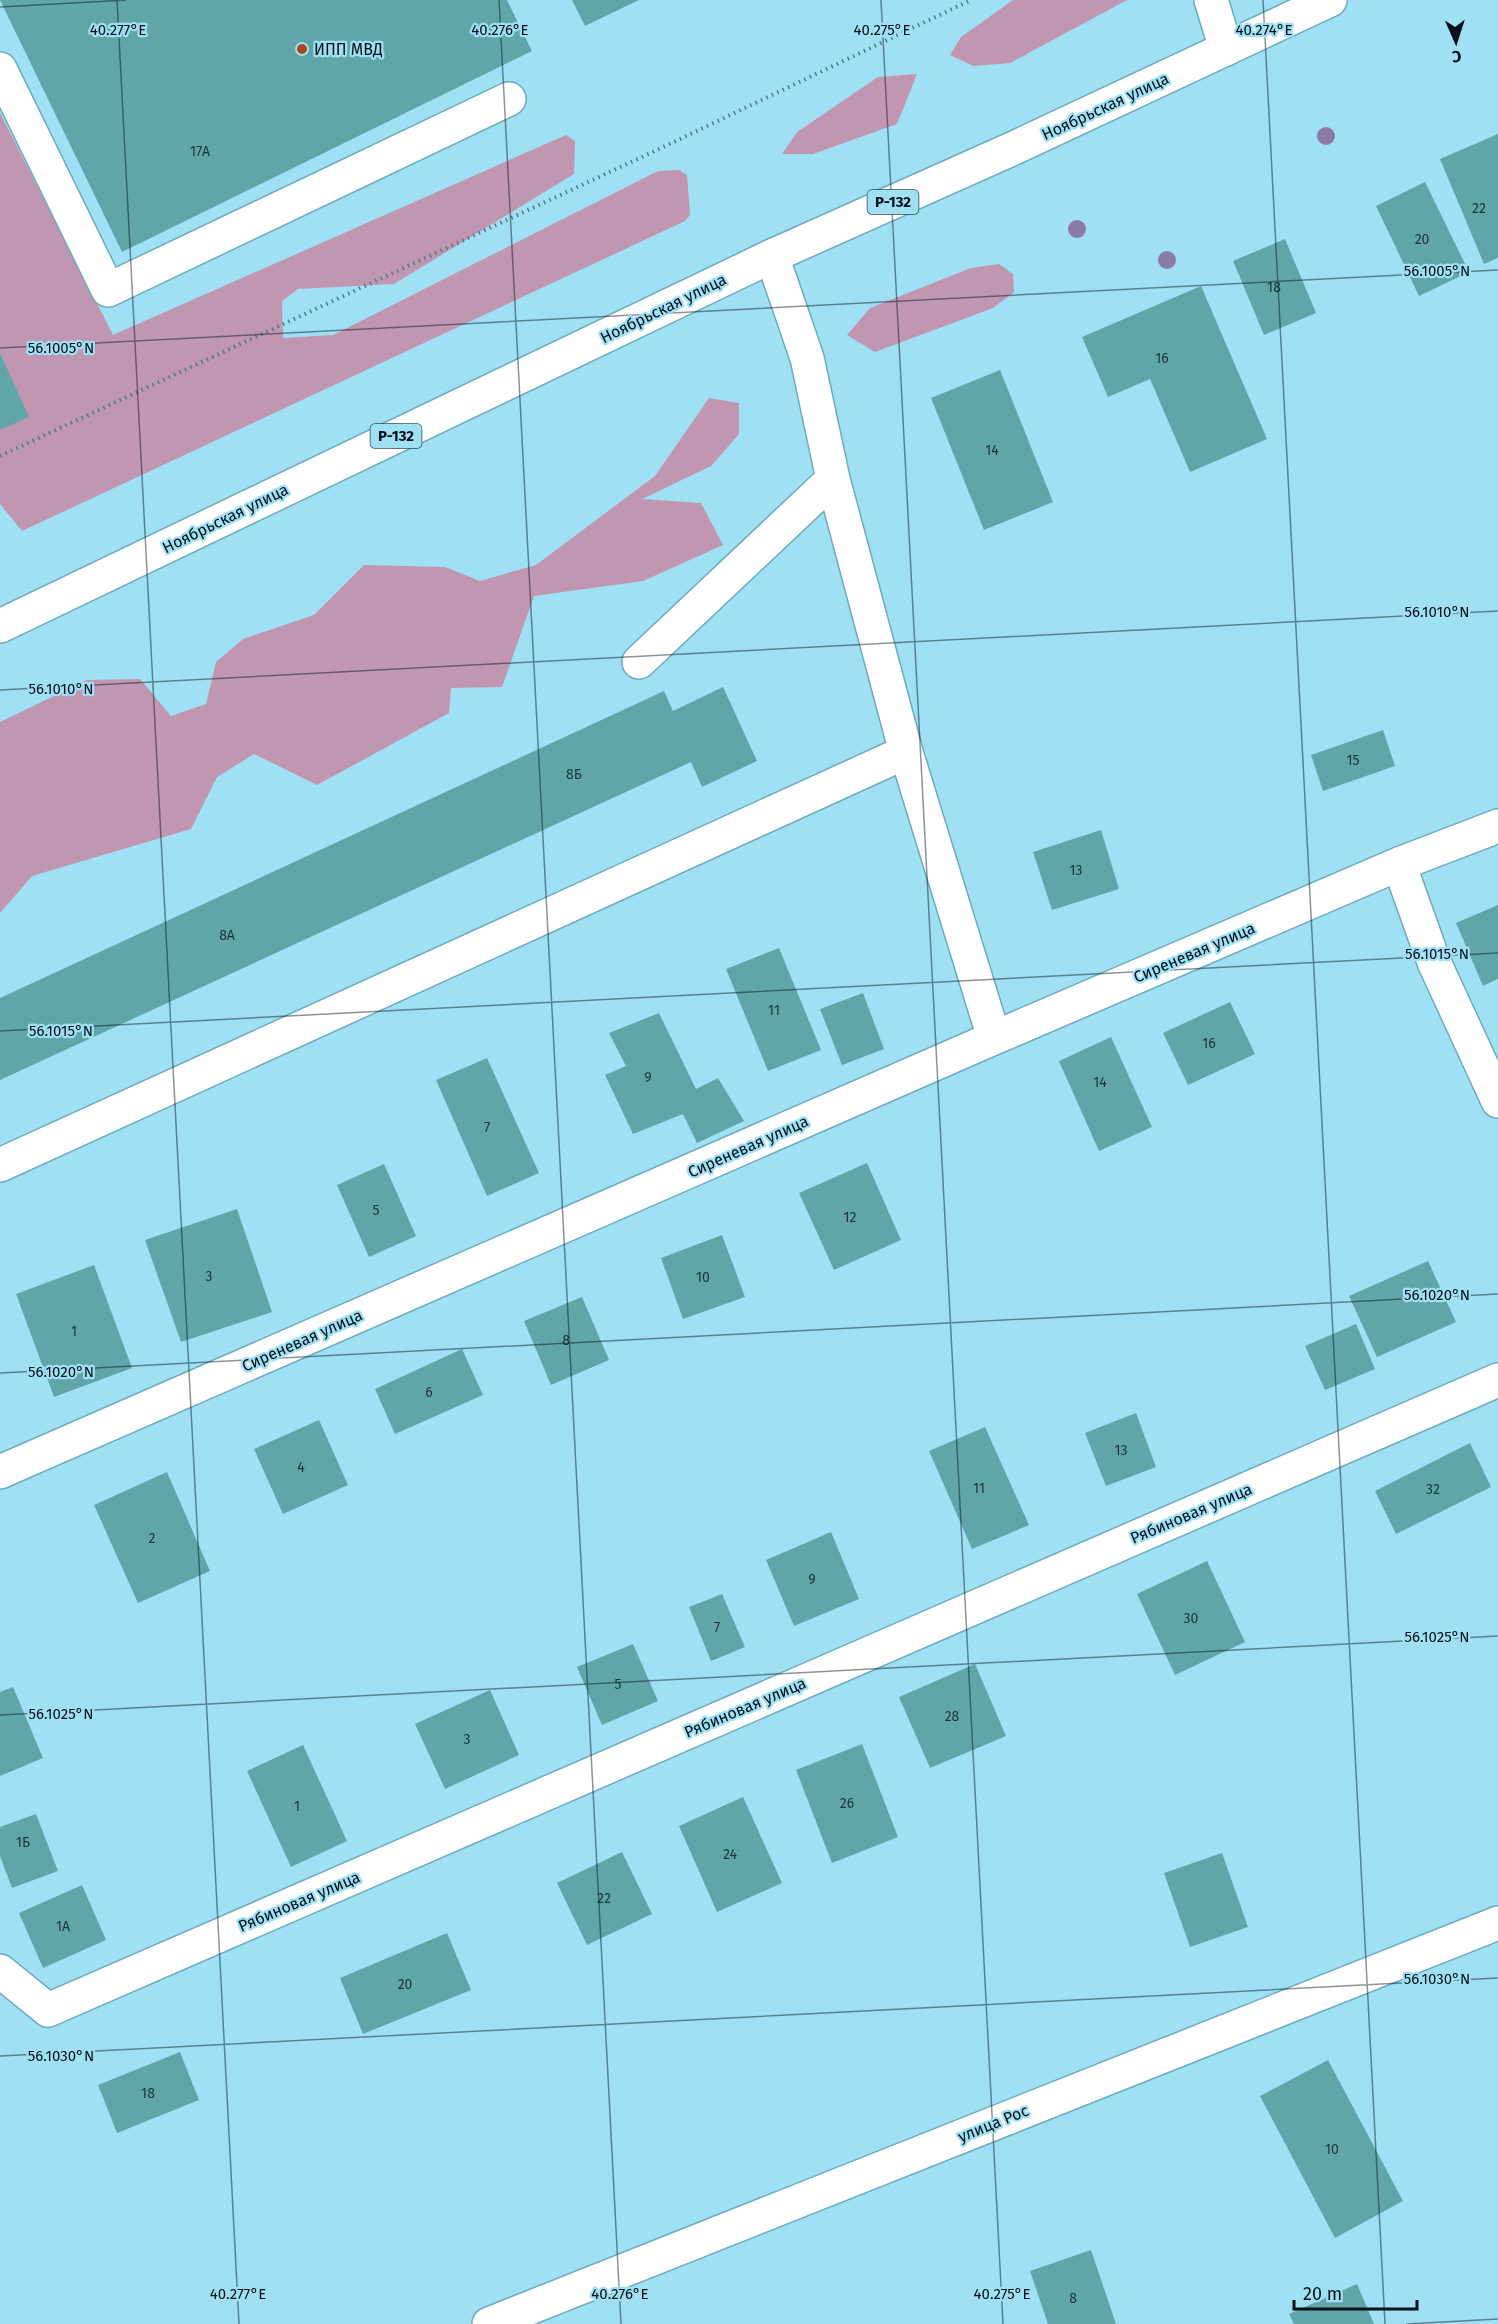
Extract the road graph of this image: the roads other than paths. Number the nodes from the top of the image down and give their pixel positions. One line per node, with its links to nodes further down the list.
1 (1211, 0): 3 (main road)
2 (1330, 0): 3 (main road, Ноябрьская улица / Р-132)
3 (1226, 49): 6 (main road, Ноябрьская улица / Р-132)
4 (0, 69): 5 (main road)
5 (509, 99)
6 (772, 256): 7 (main road); 8 (main road, Ноябрьская улица / Р-132)
7 (833, 479): 9 (main road); 10 (main road)
8 (0, 626)
9 (639, 662)
10 (906, 752): 13 (main road); 15 (main road)
11 (1498, 826): 12 (main road, Сиреневая улица)
12 (1399, 864): 13 (main road, Сиреневая улица); 14 (main road)
13 (994, 1038): 17 (main road, Сиреневая улица)
14 (1498, 1101)
15 (0, 1165)
16 (1498, 1380): 19 (main road, Рябиновая улица)
17 (0, 1472)
18 (1498, 1923): 20 (main road, улица Рос)
19 (0, 1971)
20 (489, 2324)

